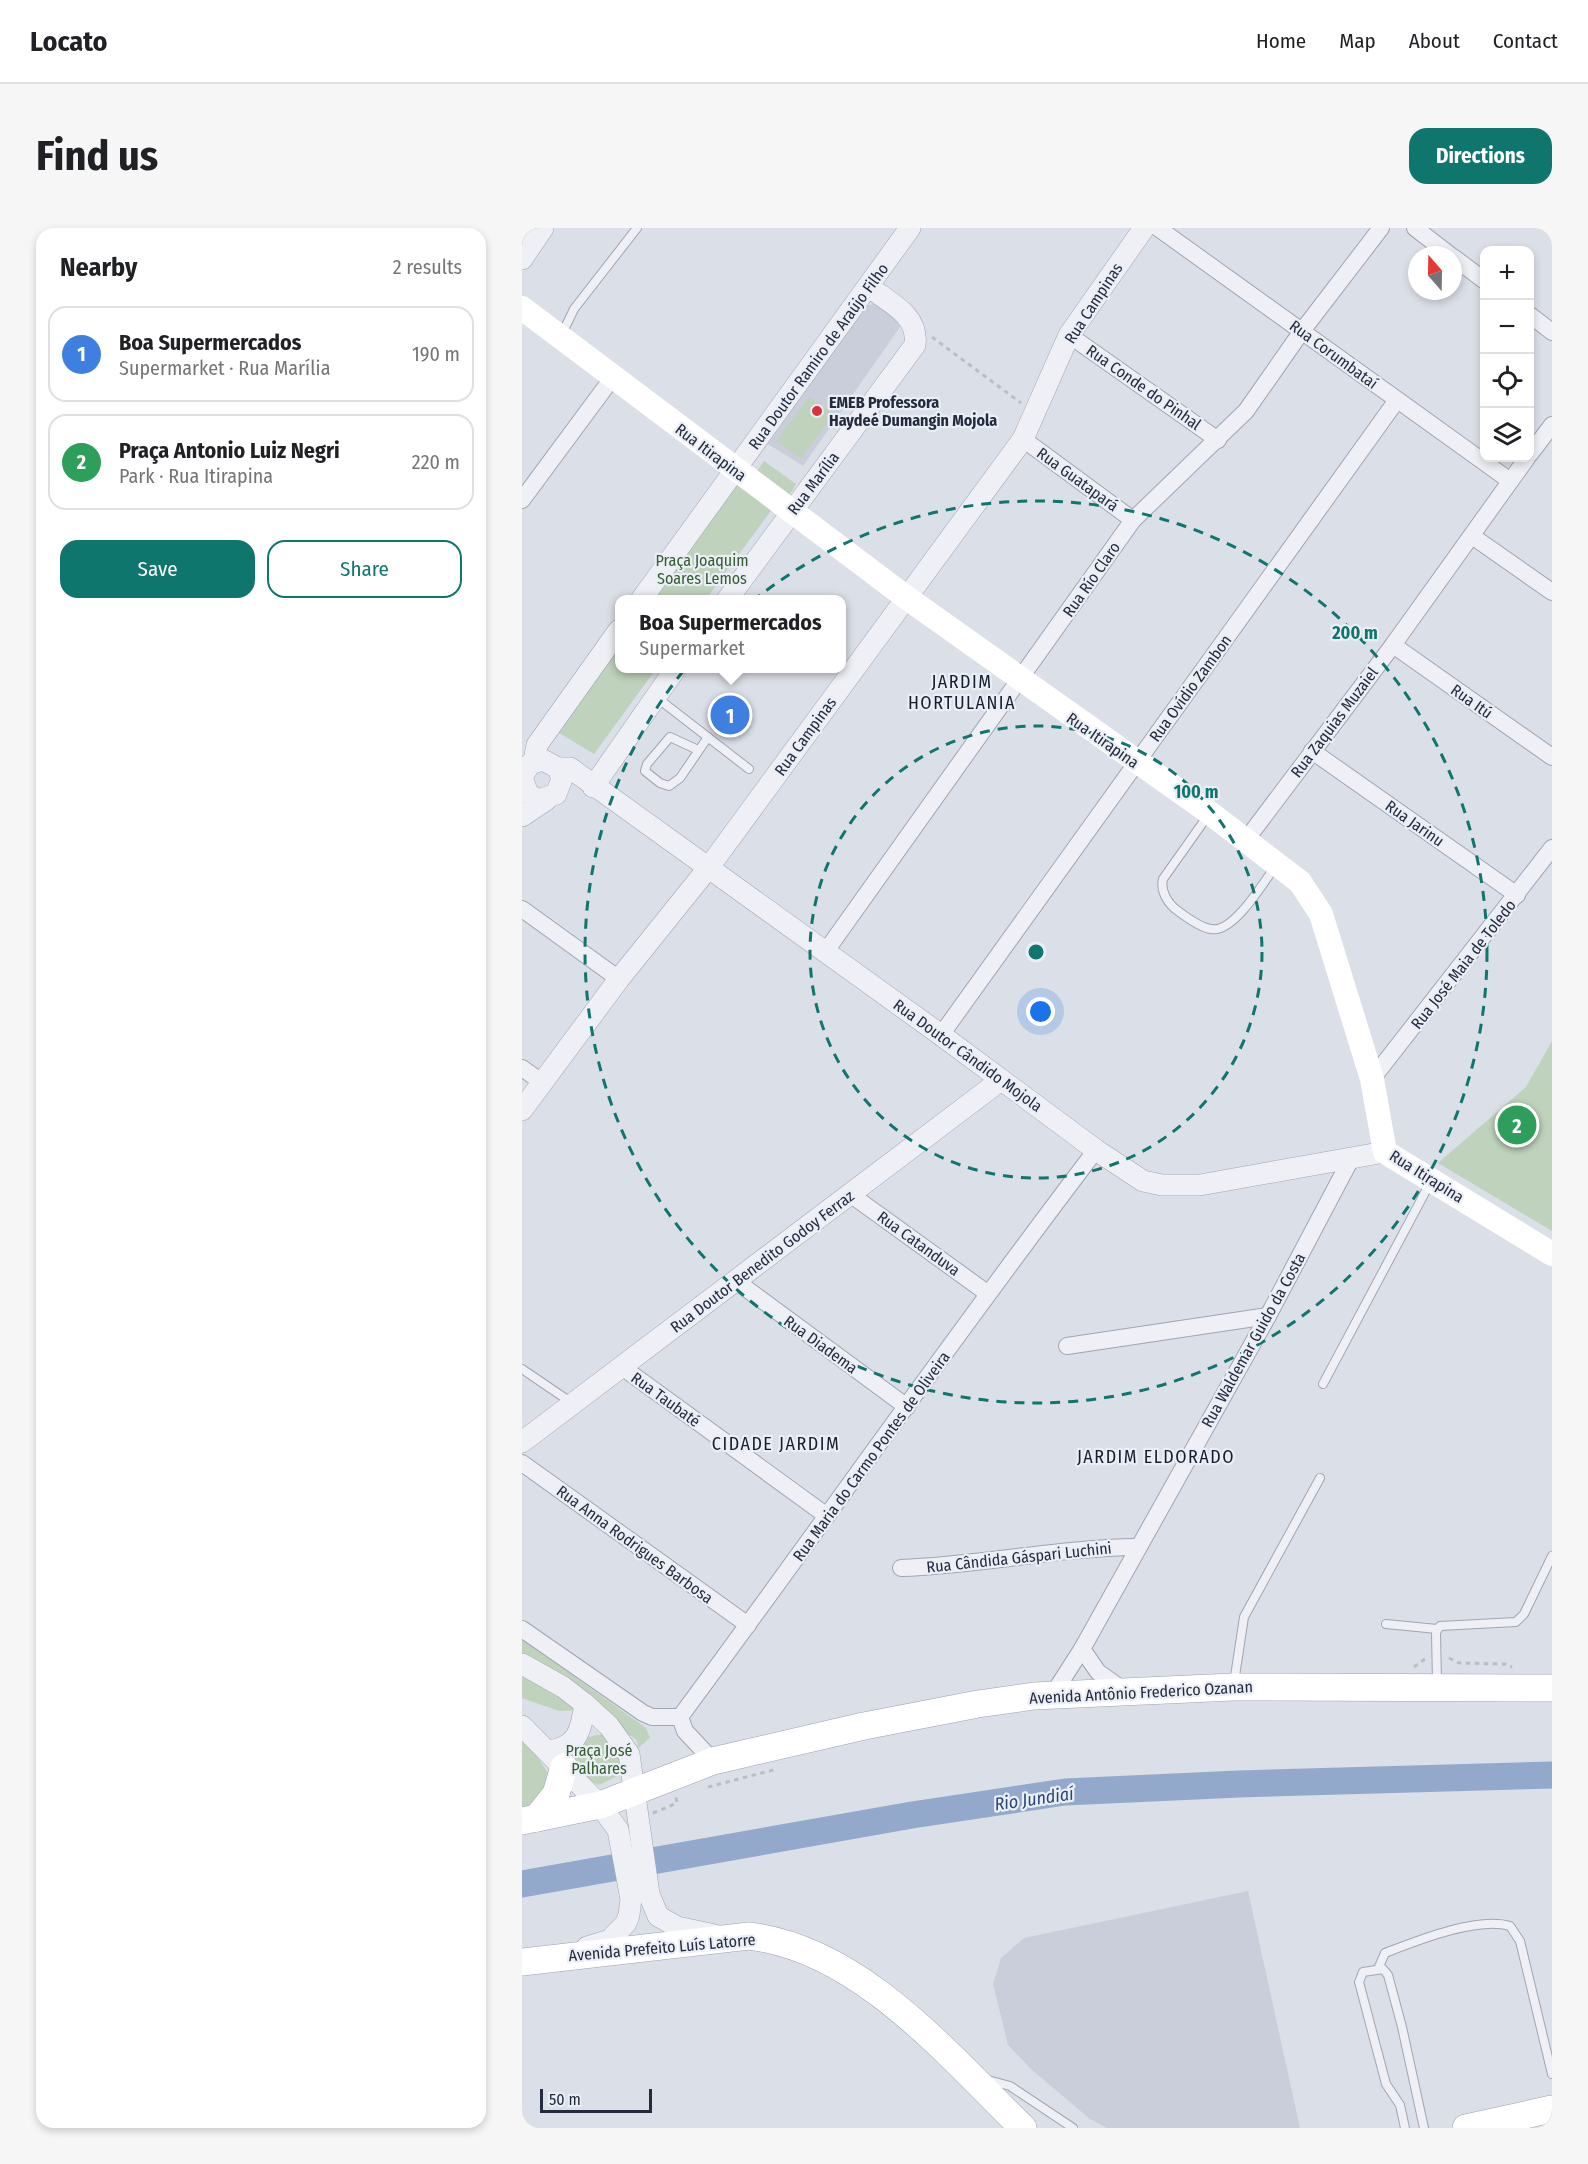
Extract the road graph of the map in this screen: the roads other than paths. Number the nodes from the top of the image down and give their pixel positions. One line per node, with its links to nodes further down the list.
1 (543, 228): 9 (street)
2 (637, 228): 18 (lane)
3 (910, 228): 12 (street, Rua Doutor Ramiro de Araújo Filho)
4 (1144, 228): 17 (street, Rua Campinas)
5 (1158, 228): 15 (street, Rua Corumbataí)
6 (1381, 228): 15 (street, Rua Río Claro)
7 (1415, 228): 8 (street)
8 (1439, 246)
9 (522, 259)
10 (1462, 264): 11 (street)
11 (1480, 277)
12 (869, 287): 26 (street, Rua Doutor Ramiro de Araújo Filho); 29 (street, Rua Marília)
13 (522, 308): 18 (main road, Rua Itirapina)
14 (1534, 318): 16 (street)
15 (1302, 331): 20 (street, Rua Corumbataí); 23 (street, Rua Río Claro)
16 (1552, 332)
17 (1070, 335): 22 (street, Rua Campinas); 23 (street, Rua Conde do Pinhal)
18 (561, 337): 19 (main road, Rua Itirapina)
19 (613, 377): 26 (main road, Rua Itirapina); 28 (street)
20 (1397, 400): 27 (street, Rua Corumbataí); 45 (street, Rua Ovídio Zambon)
21 (1552, 425): 24 (street, Rua Zaquias Muzaiel)
22 (1023, 439): 30 (street, Rua Guatapará); 35 (street, Rua Campinas)
23 (1218, 440): 30 (street, Rua Río Claro)
24 (1534, 448)
25 (1523, 462): 27 (street, Rua Zaquias Muzaiel)
26 (735, 471): 29 (main road, Rua Itirapina); 33 (street, Rua Doutor Ramiro de Araújo Filho)
27 (1509, 480): 31 (street, Rua Zaquias Muzaiel)
28 (522, 500)
29 (792, 512): 34 (street, Rua Marília); 35 (main road, Rua Itirapina)
30 (1133, 520): 39 (street, Rua Río Claro)
31 (1472, 536): 32 (street); 37 (street, Rua Zaquias Muzaiel)
32 (1552, 592)
33 (645, 595)
34 (731, 595)
35 (907, 598): 39 (main road, Rua Itirapina); 56 (street, Rua Campinas)
36 (615, 636): 48 (street)
37 (1393, 645): 43 (street, Rua Zaquias Muzaiel); 44 (street, Rua Itú)
38 (673, 673): 40 (street)
39 (1020, 681): 45 (main road, Rua Itirapina); 59 (street, Rua Río Claro)
40 (656, 697): 41 (lane); 49 (street)
41 (708, 737): 42 (lane); 47 (lane)
42 (698, 750): 42 (lane)
43 (1312, 751): 53 (street, Rua Zaquias Muzaiel); 57 (street, Rua Jarinu)
44 (1552, 757)
45 (1136, 764): 51 (main road, Rua Itirapina); 61 (street, Rua Ovídio Zambon)
46 (558, 768): 48 (street, Rua Doutor Cândido Mojola); 49 (street, Rua Doutor Cândido Mojola); 50 (street)
47 (750, 769)
48 (526, 772): 50 (street)
49 (594, 787): 50 (street); 56 (street, Rua Doutor Cândido Mojola)
50 (551, 797): 52 (street)
51 (1210, 813): 53 (main road, Rua Itirapina); 55 (lane)
52 (522, 816)
53 (1246, 840): 55 (main road, Rua Itirapina)
54 (1552, 848): 57 (street, Rua José Maia de Toledo)
55 (1278, 863): 63 (main road, Rua Itirapina)
56 (709, 867): 59 (street, Rua Doutor Cândido Mojola); 60 (street, Rua Campinas)
57 (1517, 895): 63 (street, Rua José Maia de Toledo)
58 (522, 909): 60 (street)
59 (826, 951): 61 (street, Rua Doutor Cândido Mojola)
60 (619, 979): 65 (street, Rua Campinas)
61 (941, 1035): 64 (street, Rua Doutor Cândido Mojola)
62 (522, 1068): 65 (street)
63 (1372, 1079): 68 (main road, Rua Itirapina)
64 (1001, 1080): 67 (street, Rua Doutor Cândido Mojola); 71 (street, Rua Doutor Benedito Godoy Ferraz)
65 (543, 1083): 66 (street, Rua Campinas)
66 (522, 1110)
67 (1096, 1150): 69 (street, Rua Doutor Cândido Mojola); 74 (street, Rua Maria do Carmo Pontes de Oliveira)
68 (1385, 1152): 69 (street, Rua Doutor Cândido Mojola); 70 (main road, Rua Itirapina)
69 (1352, 1157): 75 (street, Rua Waldemar Guido da Costa)
70 (1432, 1179): 72 (main road, Rua Itirapina); 79 (lane)
71 (850, 1194): 73 (street, Rua Doutor Benedito Godoy Ferraz); 74 (street, Rua Catanduva)
72 (1552, 1254)
73 (736, 1281): 77 (street, Rua Doutor Benedito Godoy Ferraz); 81 (street, Rua Diadema)
74 (987, 1293): 81 (street, Rua Maria do Carmo Pontes de Oliveira)
75 (1268, 1316): 76 (street); 86 (street, Rua Waldemar Guido da Costa)
76 (1067, 1346)
77 (622, 1367): 80 (street, Rua Doutor Benedito Godoy Ferraz); 85 (street, Rua Taubaté)
78 (522, 1369): 80 (lane)
79 (1323, 1384)
80 (572, 1403): 82 (street, Rua Doutor Benedito Godoy Ferraz)
81 (907, 1407): 85 (street, Rua Maria do Carmo Pontes de Oliveira)
82 (522, 1442)
83 (522, 1462): 90 (street, Rua Anna Rodrigues Barbosa)
84 (1320, 1478): 95 (lane)
85 (827, 1516): 90 (street, Rua Maria do Carmo Pontes de Oliveira)
86 (1137, 1547): 88 (street, Rua Cândida Gáspari Luchini); 93 (street, Rua Waldemar Guido da Costa)
87 (1552, 1556): 92 (lane)
88 (901, 1568)
89 (1386, 1624): 92 (lane)
90 (748, 1626): 101 (street, Rua Maria do Carmo Pontes de Oliveira)
91 (522, 1629): 101 (street)
92 (1437, 1629): 96 (lane)
93 (1082, 1648): 98 (street); 99 (street, Rua Waldemar Guido da Costa)
94 (522, 1664): 100 (street)
95 (1233, 1687): 96 (main road, Avenida Antônio Frederico Ozanan); 98 (main road, Avenida Antônio Frederico Ozanan)
96 (1437, 1687): 97 (main road, Avenida Antônio Frederico Ozanan)
97 (1552, 1688)
98 (1126, 1692): 99 (main road, Avenida Antônio Frederico Ozanan)
99 (1053, 1694): 104 (main road, Avenida Antônio Frederico Ozanan)
100 (585, 1704): 103 (street); 105 (street)
101 (680, 1717): 104 (street)
102 (522, 1726): 103 (street)
103 (556, 1759): 106 (street); 107 (main road)
104 (713, 1761): 105 (main road, Avenida Antônio Frederico Ozanan)
105 (635, 1792): 106 (main road, Avenida Antônio Frederico Ozanan); 108 (street)
106 (600, 1805): 107 (main road); 108 (street)
107 (529, 1820)
108 (640, 1896): 109 (street); 110 (street)
109 (731, 1937): 110 (main road, Avenida Prefeito Luís Latorre); 114 (main road, Avenida Prefeito Luís Latorre)
110 (560, 1956): 111 (main road, Avenida Prefeito Luís Latorre)
111 (522, 1962)
112 (1378, 1969): 113 (lane); 118 (lane); 119 (lane)
113 (1552, 2074)
114 (972, 2075): 116 (main road, Avenida Prefeito Luís Latorre); 117 (lane)
115 (1552, 2109): 120 (main road)
116 (1023, 2128)
117 (1073, 2128)
118 (1405, 2128)
119 (1424, 2128)
120 (1466, 2128)

